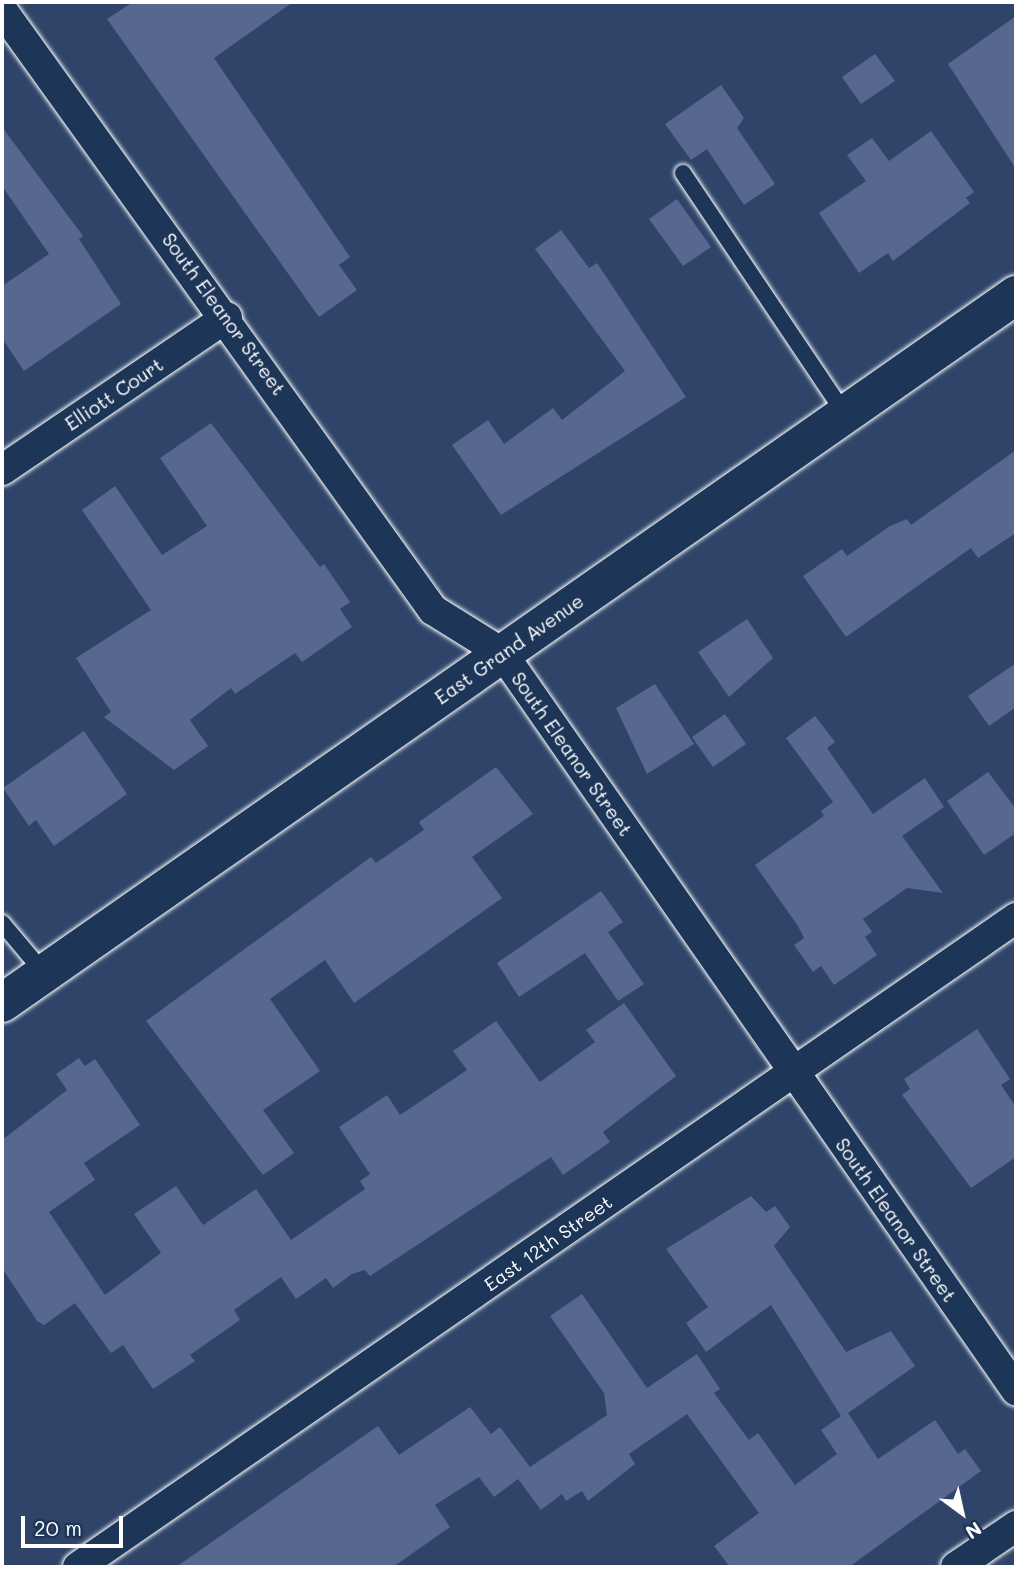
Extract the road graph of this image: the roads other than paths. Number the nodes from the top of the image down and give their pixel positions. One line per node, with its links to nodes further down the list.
1 (2, 10): 4 (street, South Eleanor Street)
2 (683, 173): 5 (lane)
3 (1016, 295): 5 (street, East Grand Avenue)
4 (227, 317): 6 (street, Elliott Court); 7 (street, South Eleanor Street)
5 (845, 414): 7 (street, East Grand Avenue)
6 (2, 470)
7 (502, 653): 10 (street, East Grand Avenue); 12 (street, South Eleanor Street)
8 (1016, 918): 12 (street, East 12th Street)
9 (2, 923): 10 (lane)
10 (44, 973): 11 (street, East Grand Avenue)
11 (2, 1003)
12 (793, 1074): 13 (street, South Eleanor Street); 15 (street, East 12th Street)
13 (1016, 1390)
14 (1016, 1526): 16 (street)
15 (78, 1567)
16 (956, 1567)

